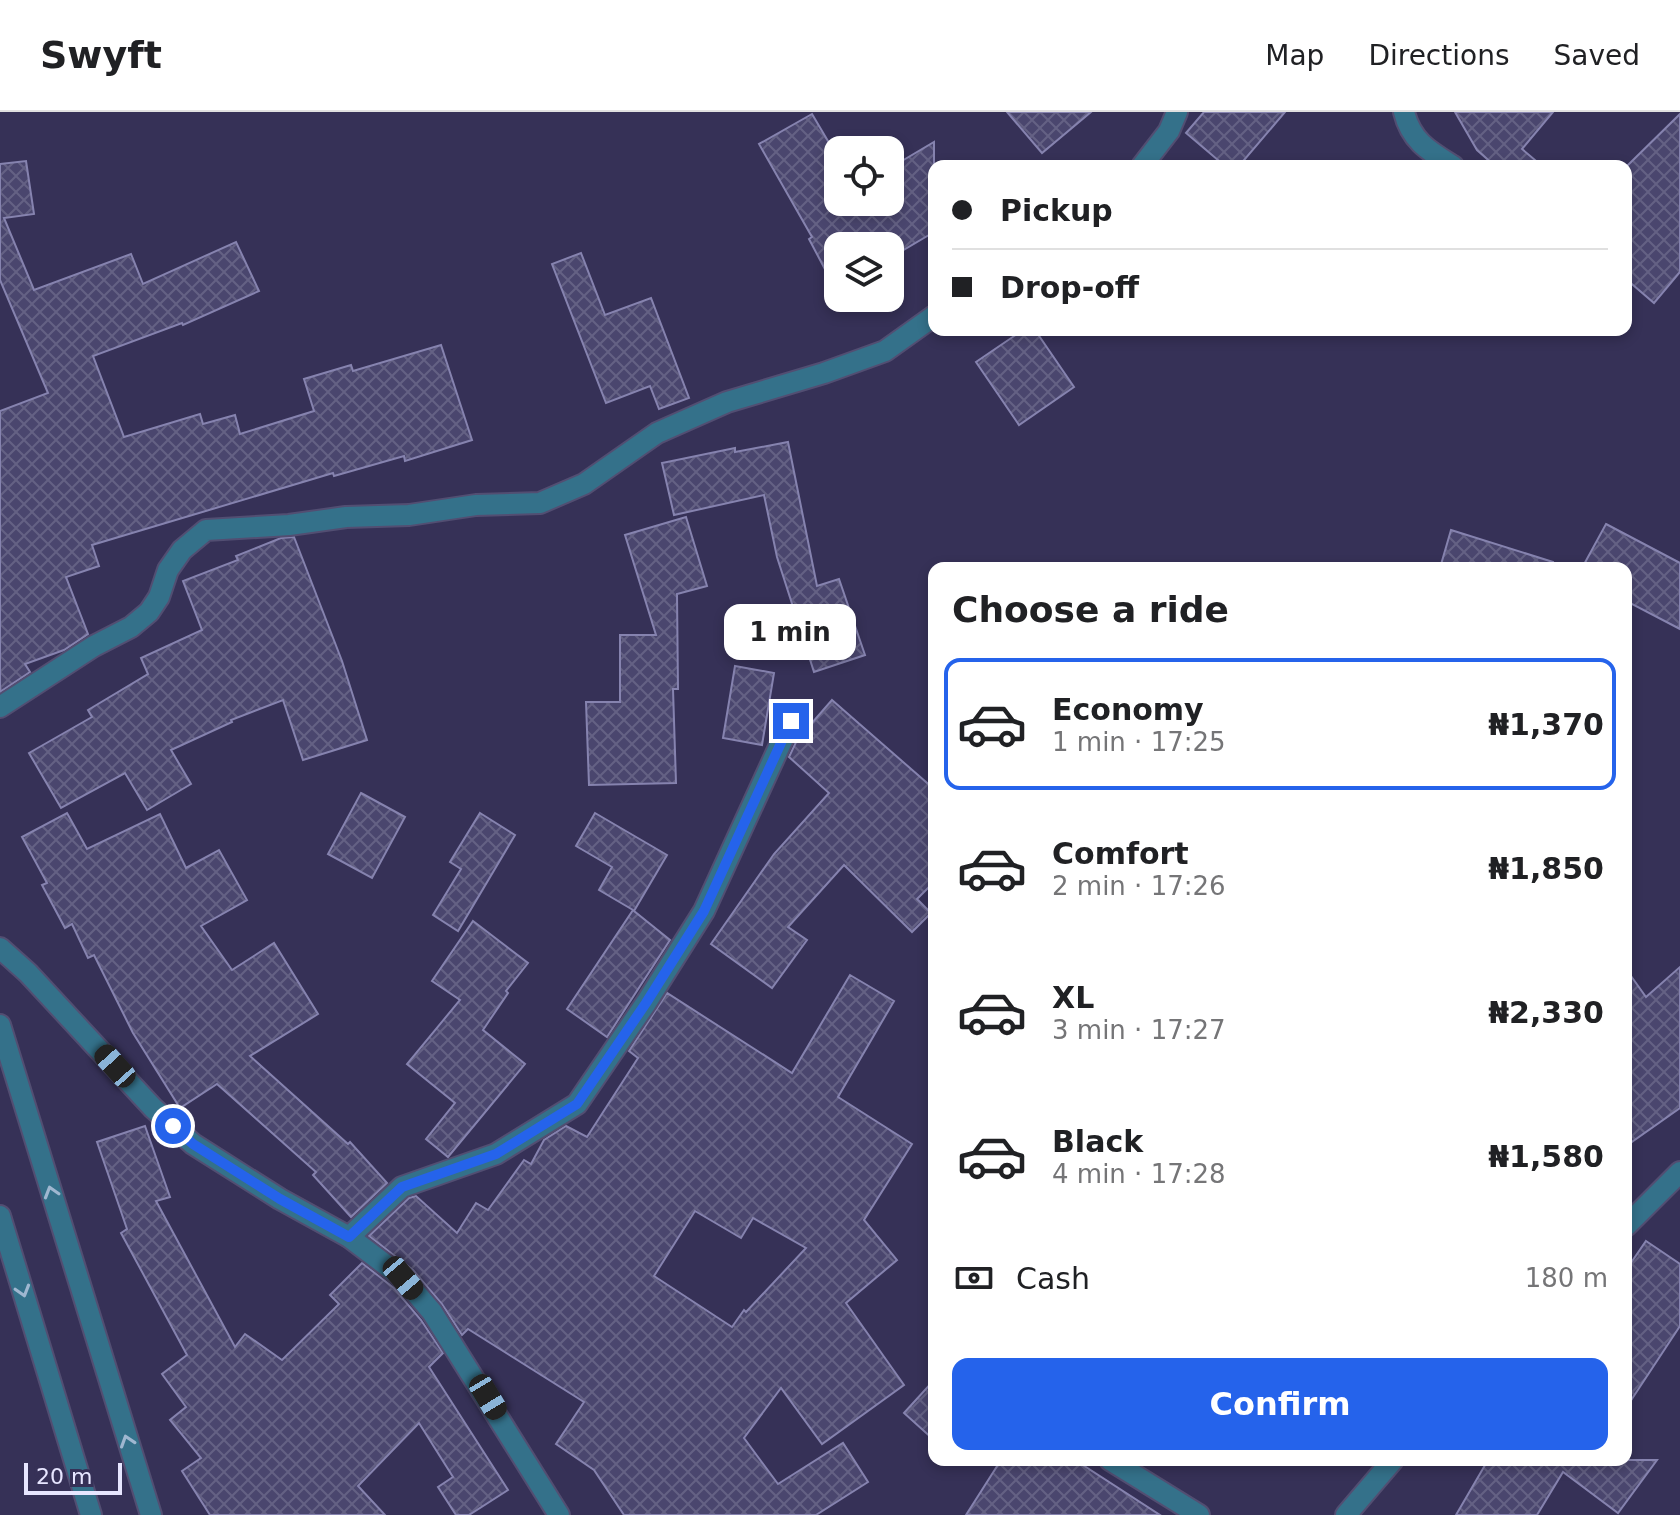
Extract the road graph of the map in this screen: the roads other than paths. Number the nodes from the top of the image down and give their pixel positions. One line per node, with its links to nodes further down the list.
1 (1177, 112): 3 (street)
2 (1404, 112): 4 (street)
3 (1147, 160)
4 (1444, 160)
5 (928, 320): 6 (street)
6 (0, 707)
7 (791, 721): 13 (street)
8 (0, 948): 13 (street)
9 (0, 1025): 17 (street, one-way to 9)
10 (1680, 1172): 11 (street)
11 (1632, 1220)
12 (1, 1223): 16 (street, one-way to 16)
13 (349, 1237): 18 (street)
14 (1120, 1466): 19 (street)
15 (1388, 1466): 20 (street)
16 (91, 1515)
17 (151, 1515)
18 (559, 1515)
19 (1199, 1515)
20 (1346, 1515)

